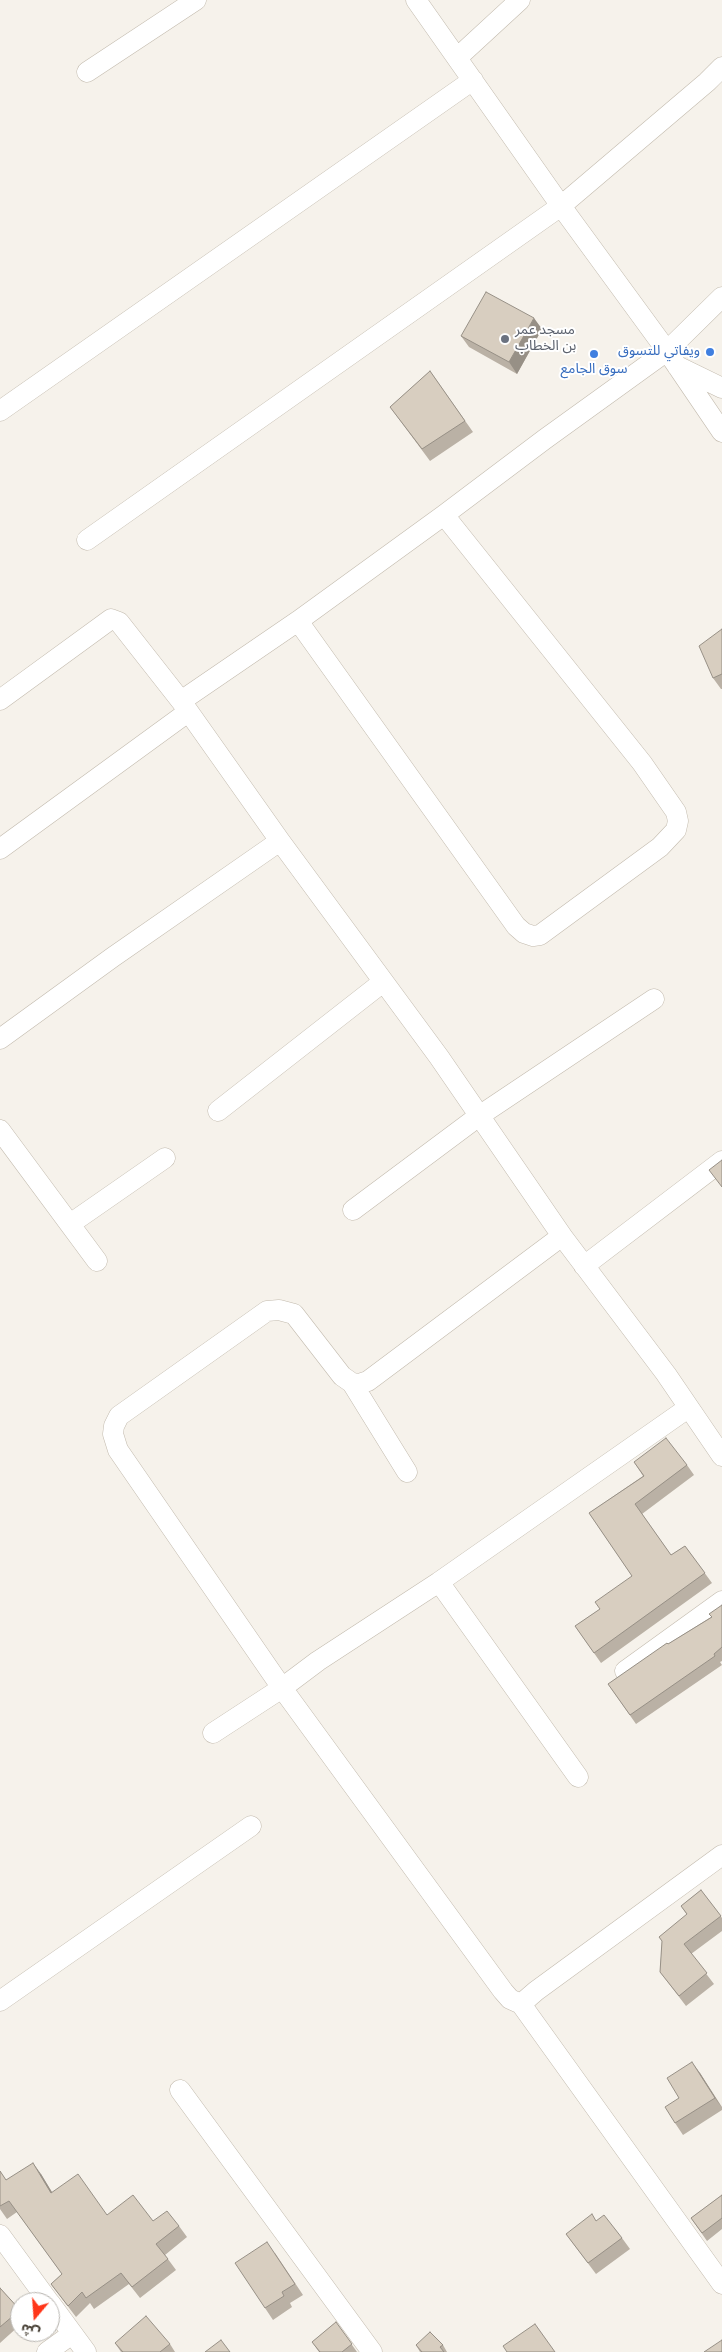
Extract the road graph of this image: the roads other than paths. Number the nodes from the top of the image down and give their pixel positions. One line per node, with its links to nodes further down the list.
1 (196, 0): 6 (street)
2 (416, 0): 4 (street)
3 (520, 0): 4 (street)
4 (457, 58): 7 (street)
5 (722, 67): 8 (street)
6 (87, 72)
7 (473, 80): 8 (street); 12 (street)
8 (560, 206): 10 (street); 15 (street)
9 (722, 297): 10 (street)
10 (671, 358): 11 (street); 13 (street); 14 (street)
11 (722, 388)
12 (0, 411)
13 (722, 432)
14 (444, 515): 16 (street); 16 (street)
15 (86, 540)
16 (298, 621): 18 (street)
17 (0, 700): 18 (street)
18 (185, 707): 19 (street); 20 (street)
19 (280, 841): 21 (street); 23 (street)
20 (0, 849)
21 (383, 982): 24 (street); 25 (street)
22 (654, 999): 25 (street)
23 (0, 1039)
24 (218, 1111)
25 (479, 1116): 29 (street); 31 (street)
26 (0, 1130): 30 (street)
27 (164, 1158): 30 (street)
28 (722, 1161): 33 (street)
29 (353, 1210)
30 (70, 1224): 32 (street)
31 (562, 1236): 33 (street); 34 (street)
32 (97, 1261)
33 (584, 1266): 35 (street)
34 (352, 1383): 37 (street); 41 (street)
35 (688, 1408): 36 (street); 38 (street)
36 (722, 1456)
37 (407, 1472)
38 (439, 1582): 41 (street); 43 (street)
39 (722, 1601): 40 (street)
40 (625, 1671)
41 (282, 1688): 42 (street); 47 (street)
42 (214, 1733)
43 (578, 1777)
44 (251, 1826): 46 (street)
45 (722, 1855): 47 (street)
46 (0, 2002)
47 (521, 2004): 50 (street)
48 (180, 2090): 56 (street)
49 (0, 2235): 51 (street)
50 (722, 2284)
51 (42, 2292)
52 (60, 2317): 53 (street)
53 (72, 2334): 54 (street); 55 (street)
54 (47, 2352)
55 (86, 2352)
56 (372, 2352)

